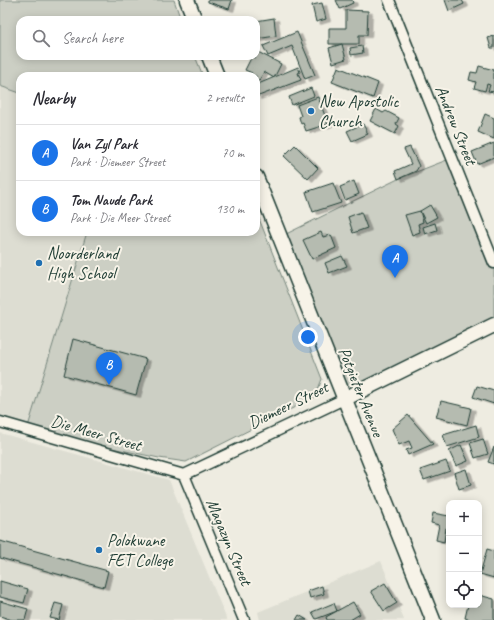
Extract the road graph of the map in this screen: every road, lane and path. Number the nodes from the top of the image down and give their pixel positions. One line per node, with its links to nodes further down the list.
1 (187, 0): 3 (street)
2 (389, 0): 7 (street, Andrew Street)
3 (193, 16)
4 (211, 60): 5 (street)
5 (215, 72)
6 (260, 187): 9 (street, Potgieter Avenue)
7 (494, 263)
8 (494, 325): 9 (street, Diemeer Street)
9 (344, 399): 11 (street, Diemeer Street); 13 (street, Potgieter Avenue)
10 (0, 422): 11 (street, Die Meer Street)
11 (184, 475): 12 (street, Magazyn Street)
12 (244, 620)
13 (433, 620)

